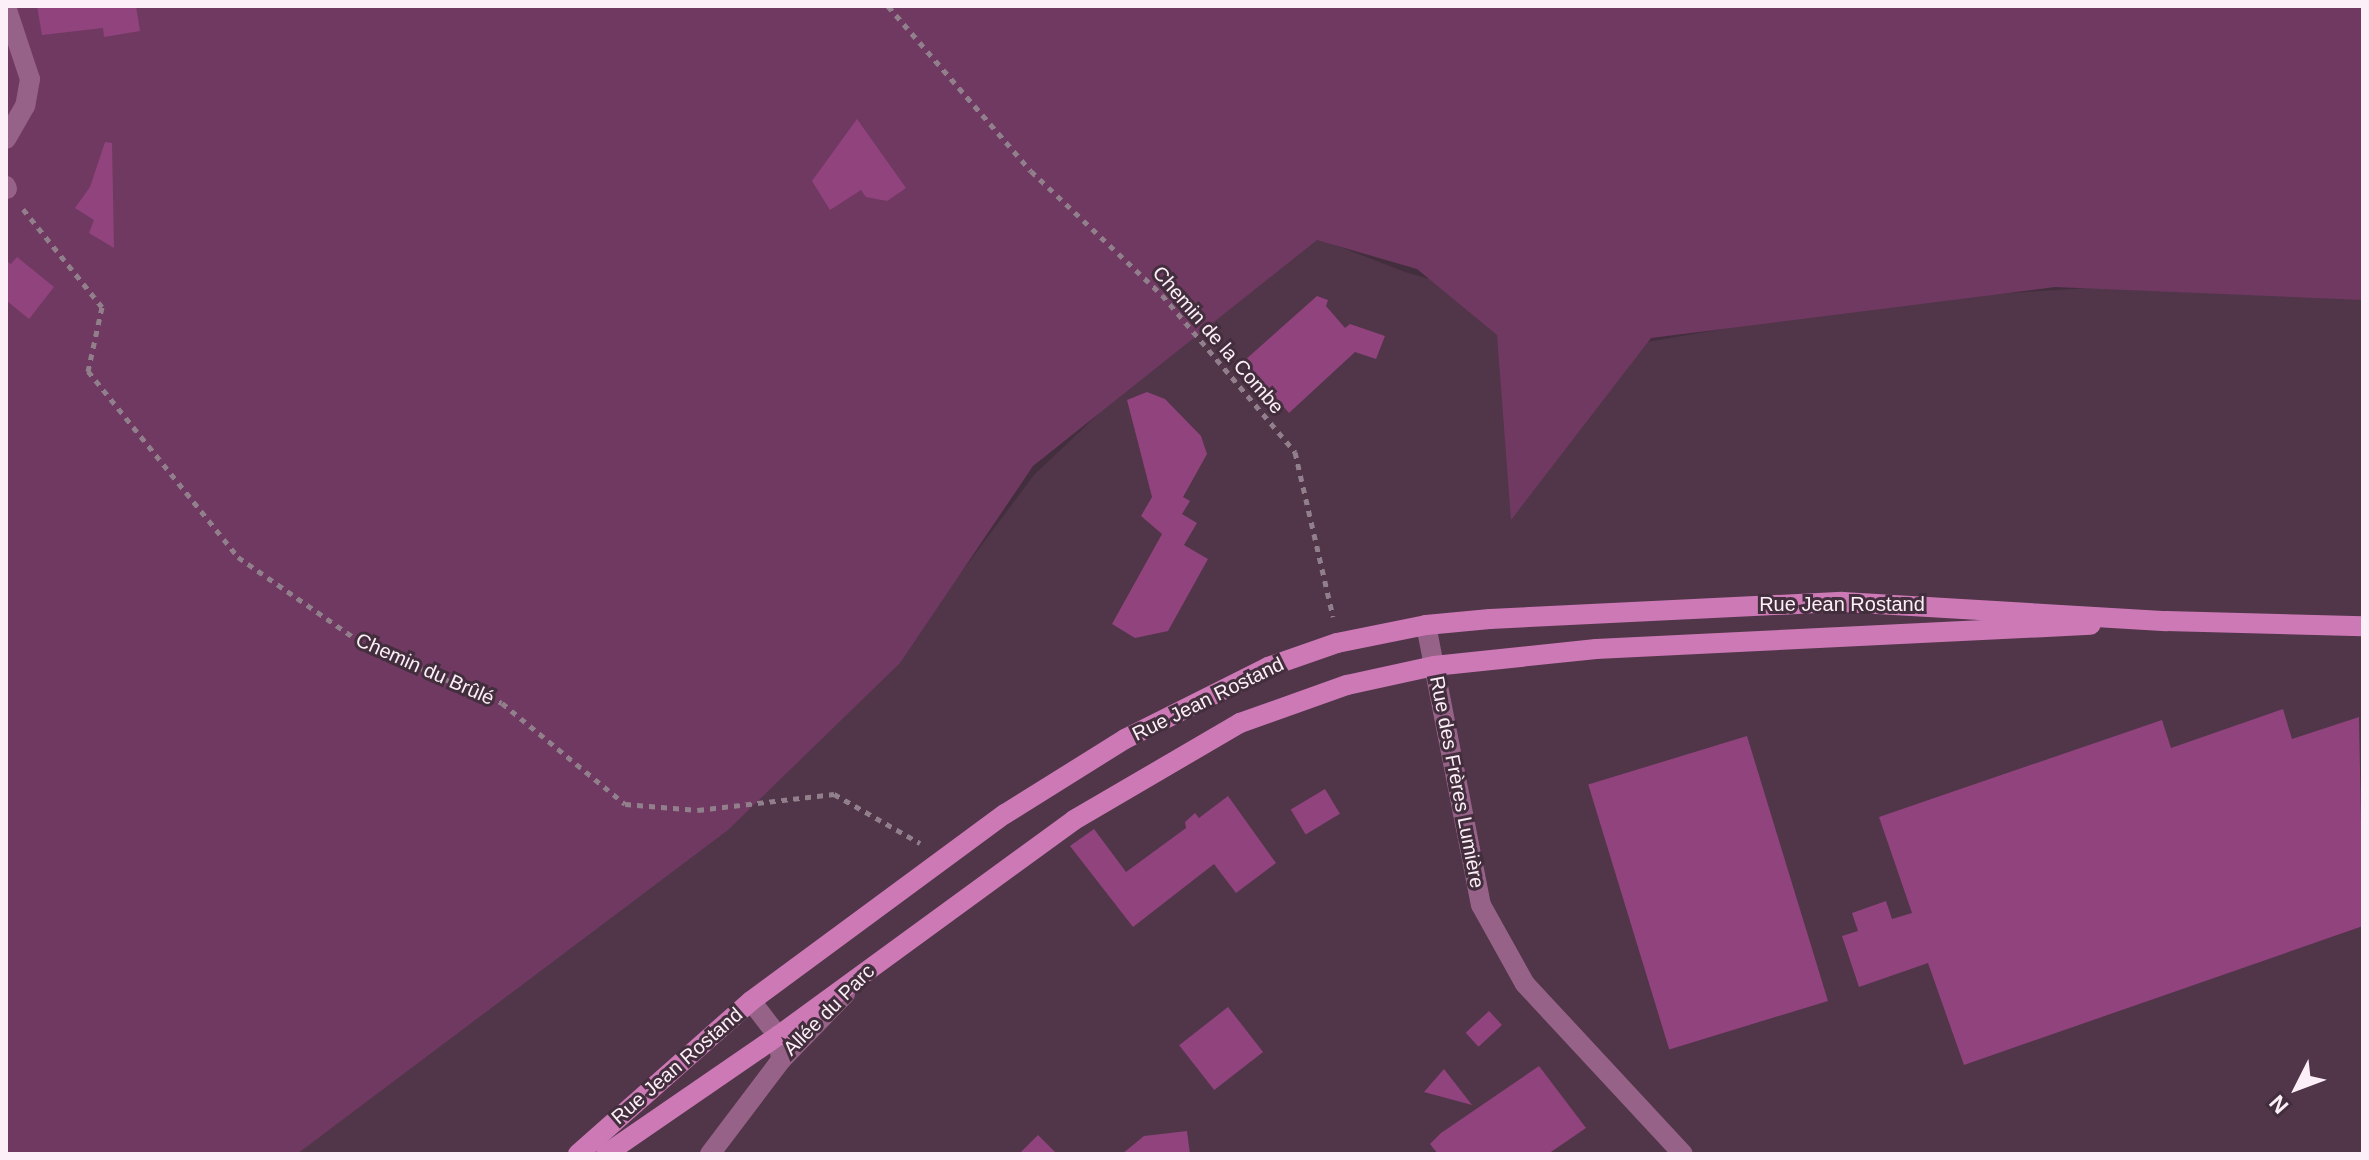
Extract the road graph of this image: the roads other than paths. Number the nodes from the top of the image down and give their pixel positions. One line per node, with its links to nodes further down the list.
1 (6, 7): 2 (street)
2 (6, 139)
3 (2166, 621): 4 (main road, Rue Jean Rostand); 5 (main road, Rue Jean Rostand); 6 (main road, Rue Jean Rostand)
4 (1426, 625): 6 (street, Rue des Frères Lumière); 8 (main road, Rue Jean Rostand)
5 (2363, 626)
6 (1434, 666): 7 (main road, Rue Jean Rostand); 14 (street, Rue des Frères Lumière)
7 (878, 960): 9 (main road, Rue Jean Rostand); 10 (street, Allée du Parc)
8 (751, 1001): 9 (street, Allée du Parc); 11 (main road, Rue Jean Rostand)
9 (778, 1036): 10 (street, Allée du Parc); 12 (main road, Rue Jean Rostand)
10 (781, 1060): 13 (street, Allée du Parc)
11 (578, 1154)
12 (606, 1154)
13 (710, 1154)
14 (1683, 1154)

